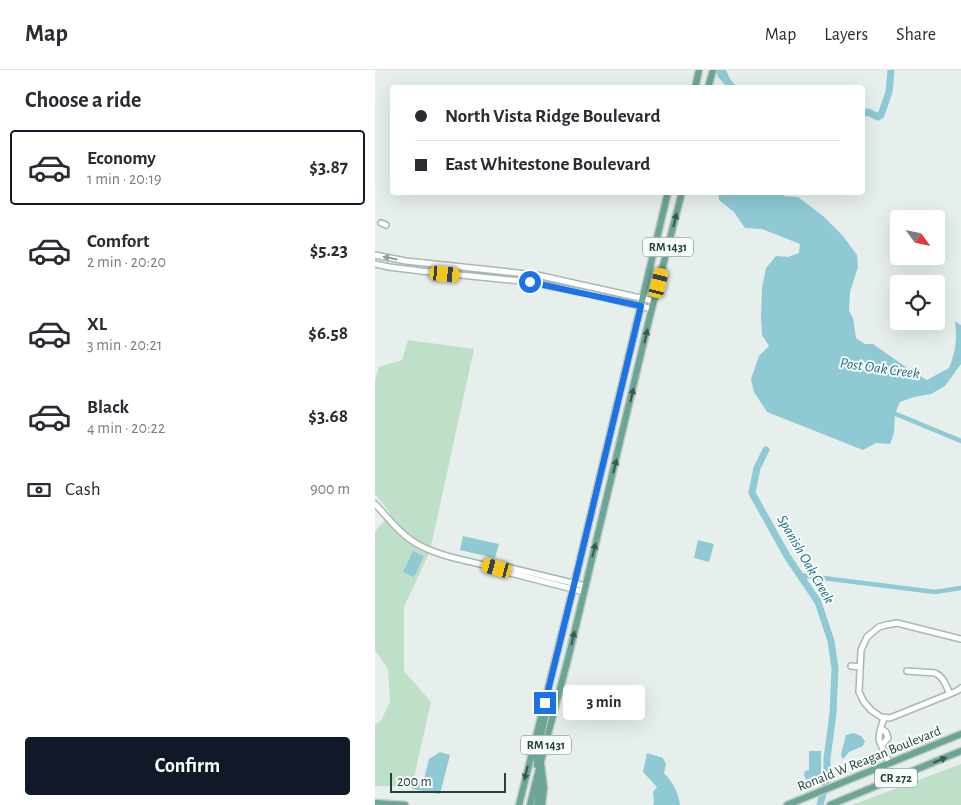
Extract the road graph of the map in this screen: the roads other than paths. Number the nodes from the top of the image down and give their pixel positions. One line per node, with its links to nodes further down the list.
1 (699, 70): 3 (main road)
2 (713, 70): 4 (main road)
3 (696, 85)
4 (709, 85)
5 (667, 195): 10 (main road, RM 1431)
6 (681, 195): 9 (main road, RM 1431, one-way to 6)
7 (375, 255): 10 (street, one-way to 7)
8 (375, 264): 10 (street)
9 (654, 301): 10 (street); 11 (main road, RM 1431)
10 (642, 302): 11 (street); 13 (main road, RM 1431)
11 (652, 308): 14 (main road, RM 1431, one-way to 11)
12 (375, 504): 13 (street)
13 (574, 586): 14 (street); 18 (main road, RM 1431)
14 (585, 589): 27 (main road, RM 1431, one-way to 14)
15 (861, 633): 16 (street)
16 (867, 637): 17 (street); 20 (street)
17 (961, 639)
18 (556, 658): 29 (main road); 31 (main road, RM 1431, one-way to 31)
19 (851, 666): 20 (street)
20 (860, 667): 24 (street)
21 (907, 671): 23 (street)
22 (961, 688): 23 (street)
23 (950, 694): 24 (street)
24 (884, 718): 28 (street)
25 (961, 734): 28 (main road, Ronald W Reagan Boulevard)
26 (961, 751): 37 (main road, Ronald W Reagan Boulevard / CR 272, one-way to 26)
27 (541, 760): 29 (main road, RM 1431); 35 (main road)
28 (889, 762): 36 (main road, Ronald W Reagan Boulevard)
29 (538, 770): 33 (main road, RM 1431); 34 (main road)
30 (375, 803): 32 (main road)
31 (519, 804)
32 (405, 805)
33 (530, 805)
34 (537, 805)
35 (542, 805)
36 (787, 805)
37 (830, 805)

